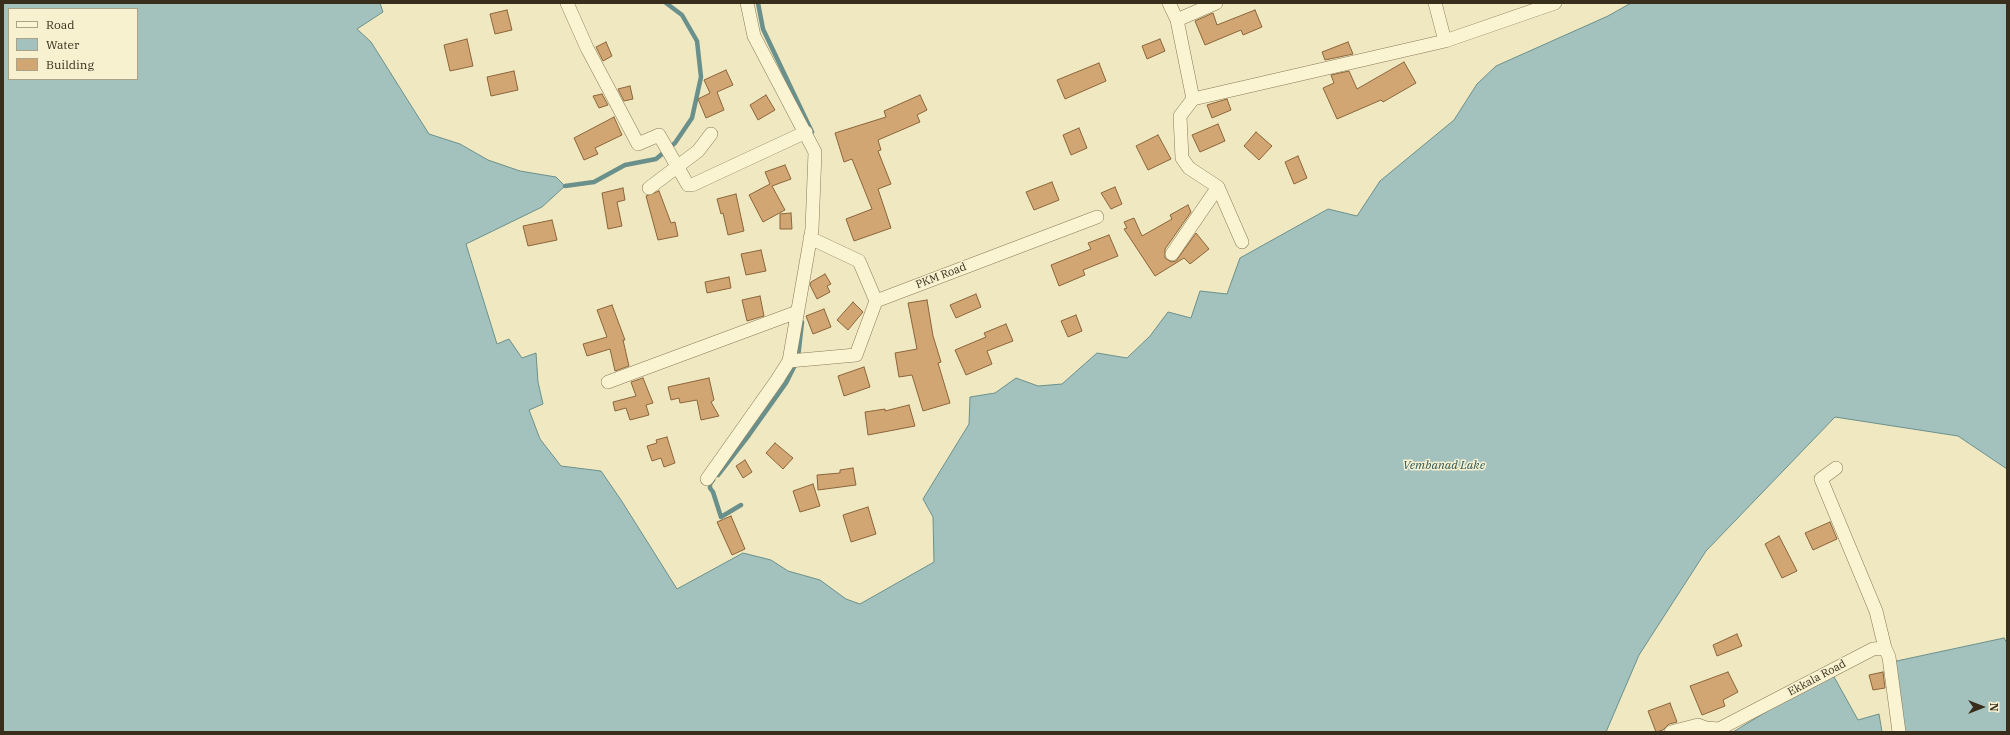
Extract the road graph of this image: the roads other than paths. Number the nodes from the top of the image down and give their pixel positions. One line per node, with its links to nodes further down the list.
1 (567, 3): 12 (street)
2 (746, 3): 10 (street)
3 (1169, 3): 7 (street)
4 (1216, 3): 7 (street)
5 (1435, 3): 8 (street)
6 (1555, 3): 8 (street)
7 (1177, 20): 9 (street)
8 (1445, 41): 9 (street)
9 (1193, 99): 13 (street)
10 (806, 132): 12 (street); 16 (street)
11 (711, 134): 12 (street)
12 (678, 167): 14 (street)
13 (1218, 187): 17 (street); 18 (street)
14 (649, 188)
15 (1097, 217): 19 (street, PKM Road)
16 (810, 238): 19 (street); 20 (street)
17 (1242, 242)
18 (1172, 254)
19 (876, 301): 21 (street)
20 (797, 312): 21 (street); 22 (street)
21 (789, 361): 24 (street)
22 (608, 382)
23 (1836, 468): 25 (street)
24 (707, 478)
25 (1885, 648): 26 (street, Ekkala Road); 27 (street)
26 (1671, 732)
27 (1899, 732)

